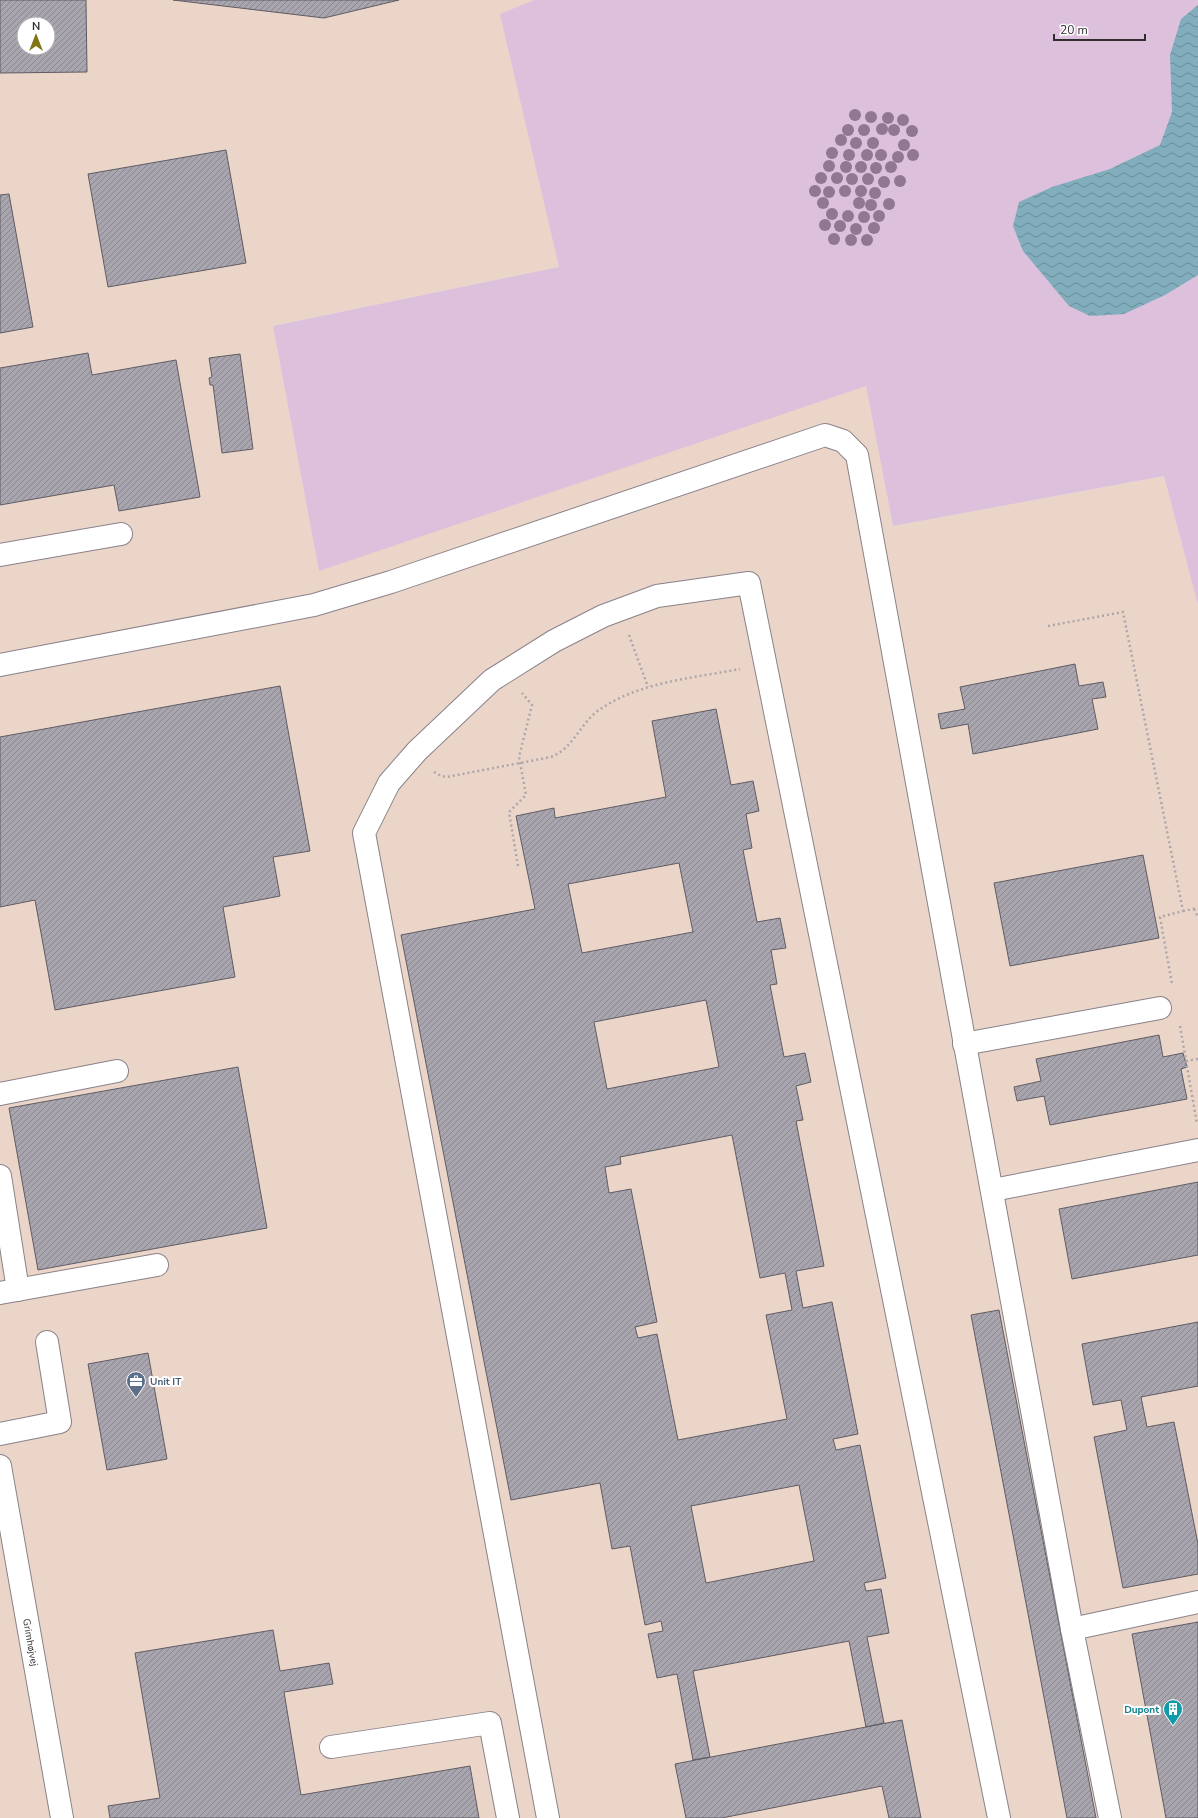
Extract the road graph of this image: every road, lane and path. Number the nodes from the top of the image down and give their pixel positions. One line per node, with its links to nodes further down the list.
1 (121, 534): 2 (street)
2 (0, 555)
3 (620, 610): 5 (street); 7 (street); 8 (path)
4 (1048, 626): 14 (path)
5 (766, 664): 8 (path); 39 (street)
6 (0, 665): 19 (street)
7 (506, 671): 9 (street); 10 (path)
8 (648, 687): 10 (path)
9 (412, 756): 10 (path); 38 (street)
10 (521, 763): 11 (path)
11 (518, 866)
12 (1198, 908): 13 (path)
13 (1194, 909): 14 (path); 15 (path)
14 (1183, 911): 16 (path)
15 (1198, 918)
16 (1173, 990)
17 (1160, 1008): 19 (street)
18 (1178, 1019): 21 (path)
19 (964, 1044): 27 (street)
20 (1198, 1059): 21 (path)
21 (1186, 1061): 24 (path)
22 (118, 1071): 23 (street)
23 (0, 1094)
24 (1198, 1130)
25 (1198, 1150): 27 (street)
26 (0, 1176): 29 (street)
27 (993, 1190): 34 (street)
28 (157, 1265): 29 (street)
29 (9, 1291)
30 (47, 1342): 31 (street)
31 (0, 1434)
32 (0, 1466): 36 (street, Grimhøjvej)
33 (1198, 1602): 34 (street)
34 (1072, 1629): 40 (street)
35 (331, 1747): 37 (street)
36 (62, 1818)
37 (508, 1818)
38 (548, 1818)
39 (999, 1818)
40 (1110, 1818)

